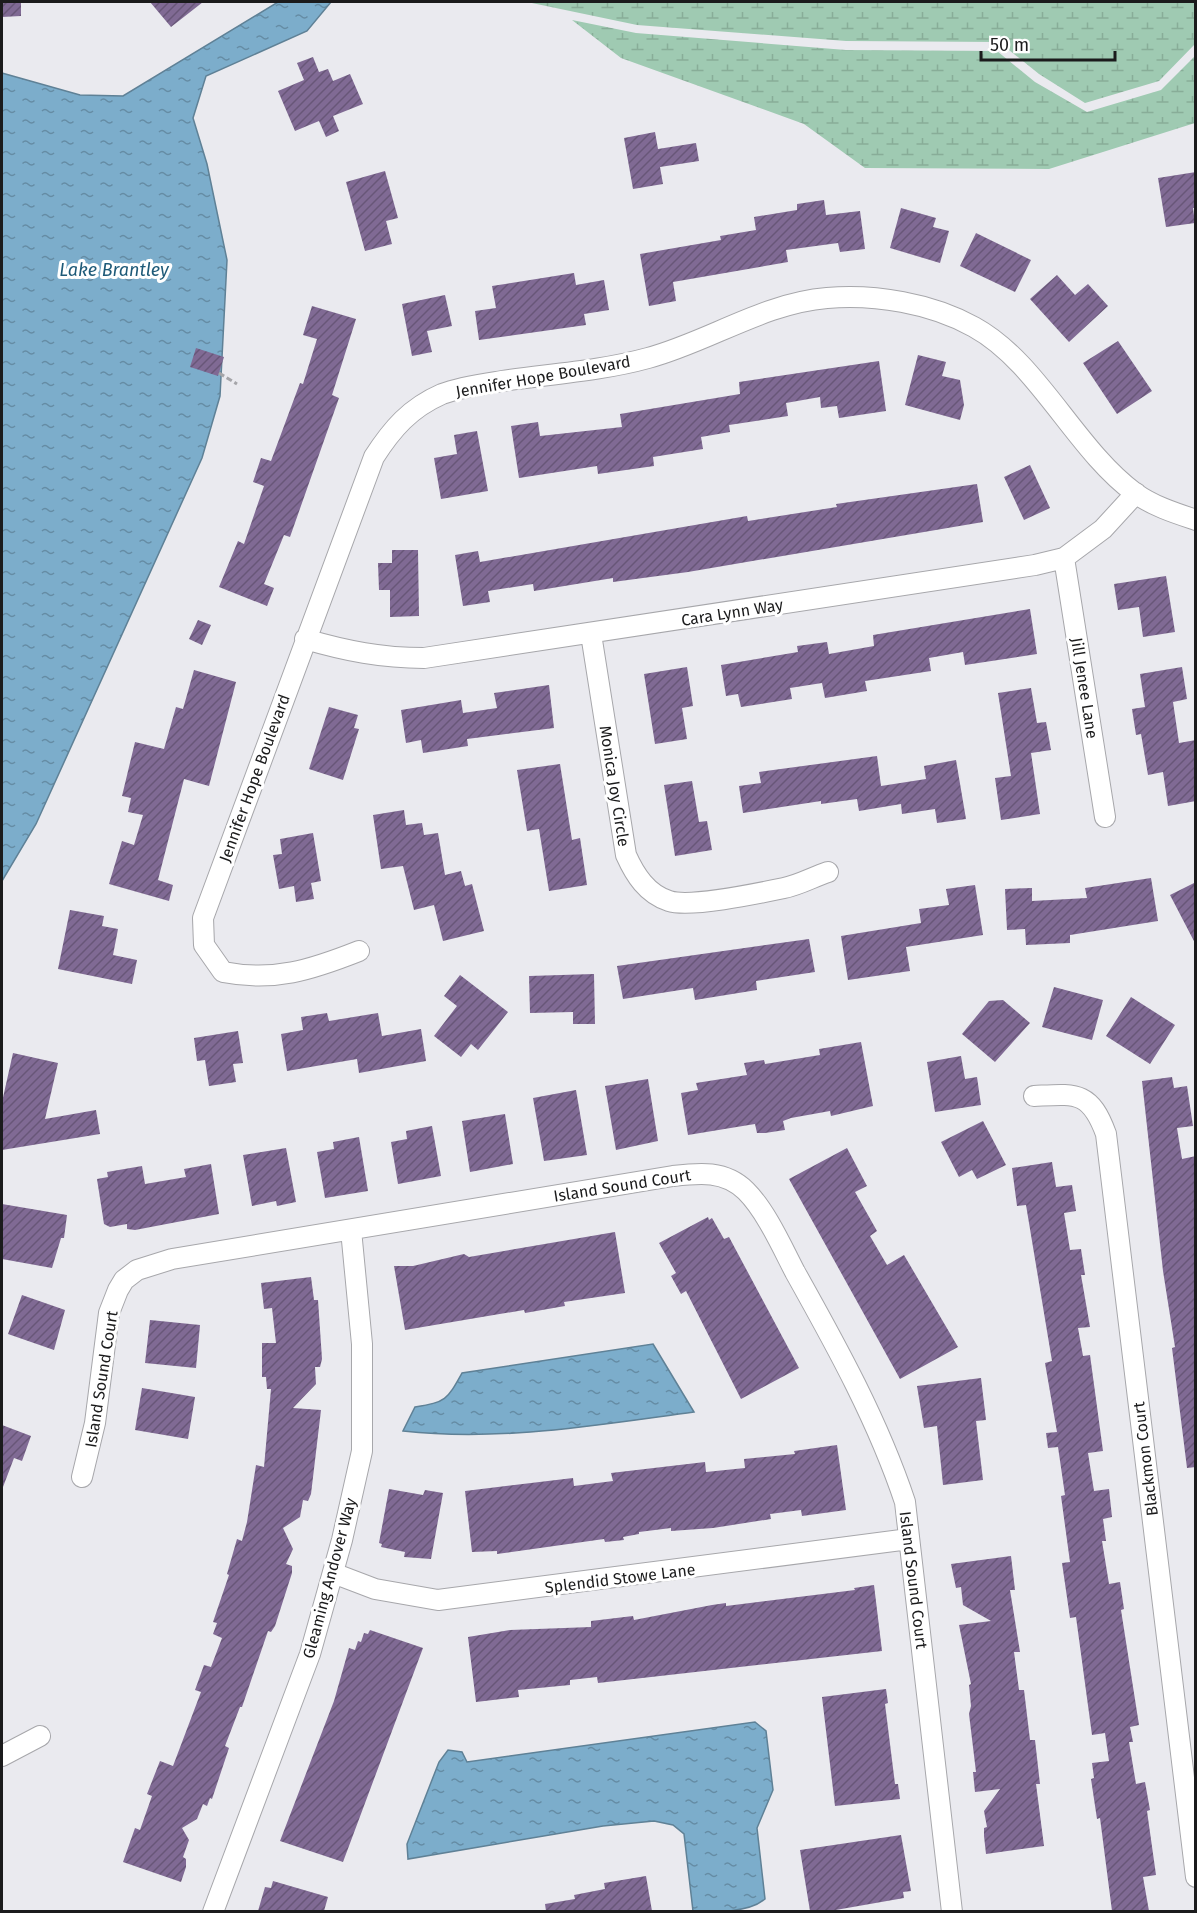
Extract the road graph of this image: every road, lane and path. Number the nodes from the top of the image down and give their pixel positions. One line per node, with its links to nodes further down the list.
1 (219, 373): 2 (path)
2 (237, 384)
3 (1136, 493): 4 (street, Jennifer Hope Boulevard); 5 (street, Cara Lynn Way); 7 (street, Jennifer Hope Boulevard)
4 (1196, 520)
5 (1065, 558): 6 (street, Cara Lynn Way); 8 (street, Jill Jenee Lane)
6 (591, 634): 7 (street, Cara Lynn Way); 9 (street, Monica Joy Circle)
7 (305, 639): 10 (street, Jennifer Hope Boulevard)
8 (1105, 817)
9 (828, 872)
10 (359, 951)
11 (1034, 1096): 18 (street, Blackmon Court)
12 (351, 1230): 13 (street, Island Sound Court); 14 (street, Island Sound Court); 15 (street, Gleaming Andover Way)
13 (82, 1477)
14 (909, 1539): 15 (street, Splendid Stowe Lane); 20 (street, Island Sound Court)
15 (333, 1573): 19 (street, Gleaming Andover Way)
16 (40, 1736): 17 (street)
17 (2, 1756)
18 (1196, 1877)
19 (213, 1911)
20 (952, 1911)

